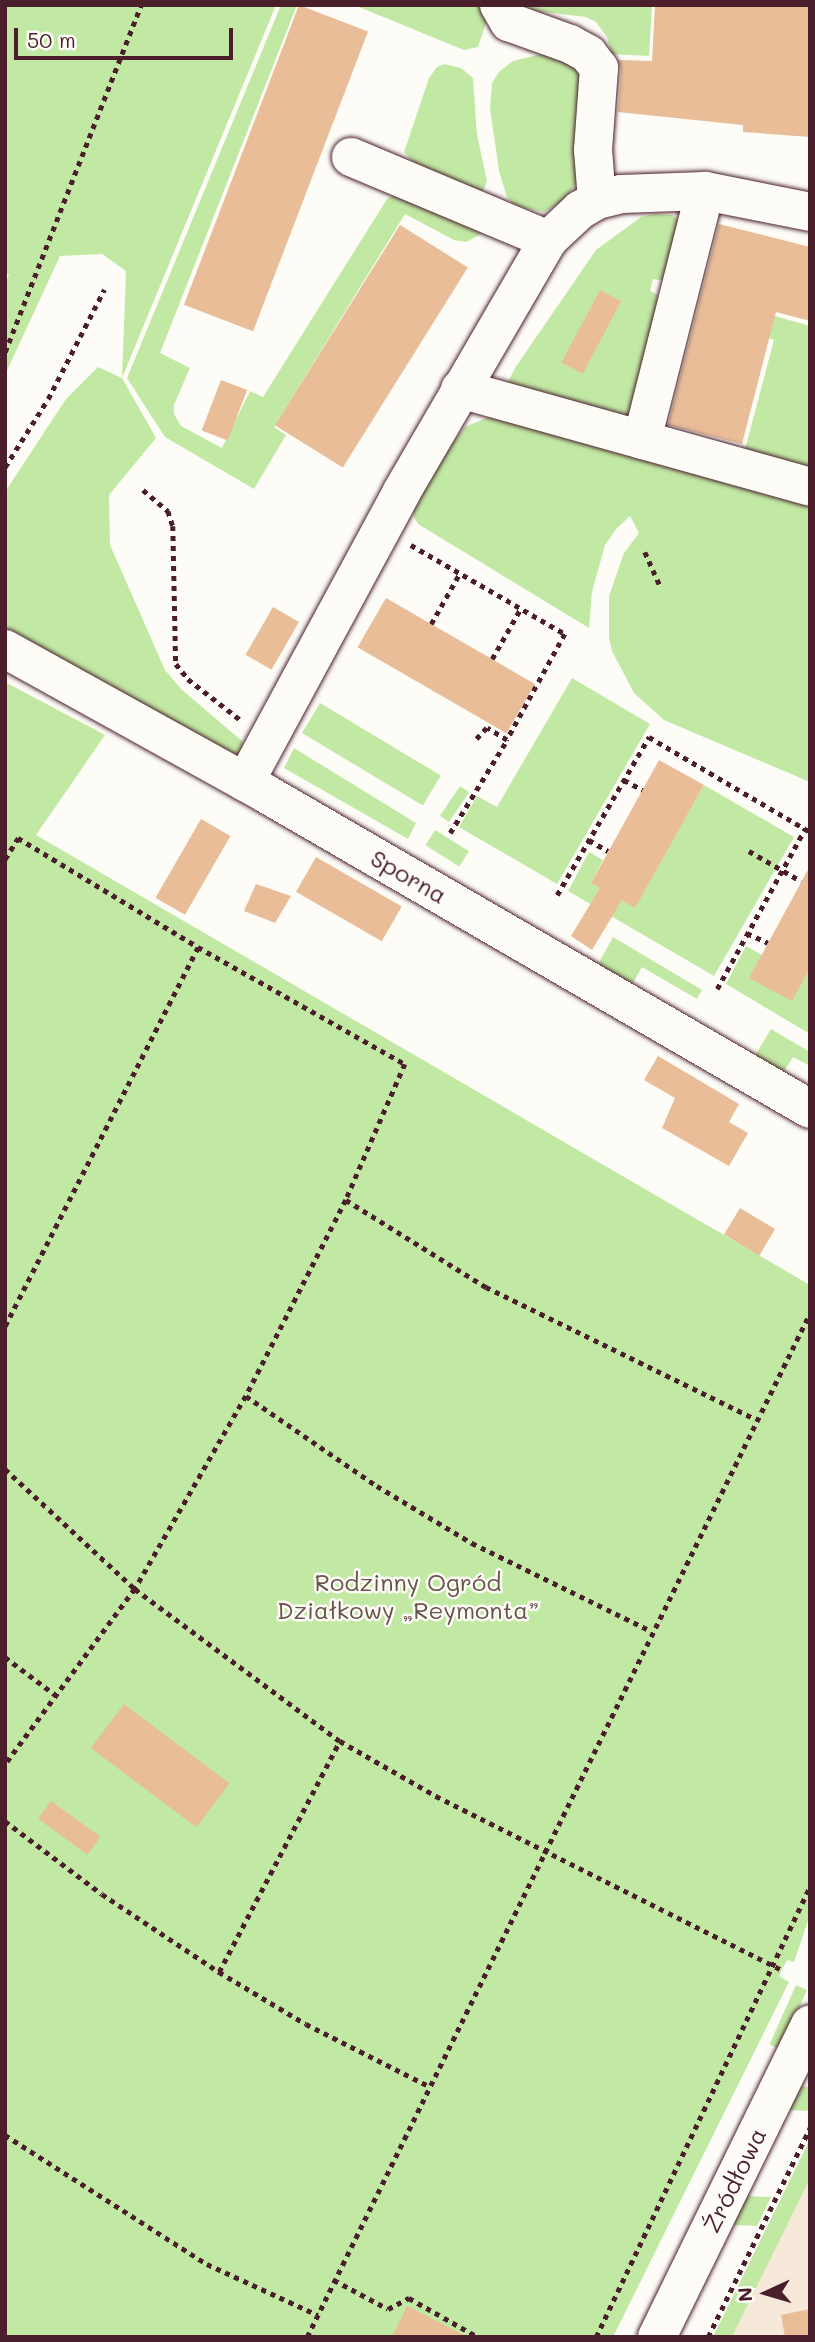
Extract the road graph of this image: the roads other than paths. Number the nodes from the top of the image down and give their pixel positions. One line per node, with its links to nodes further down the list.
1 (499, 5): 4 (street)
2 (351, 157): 6 (street)
3 (705, 191): 4 (street); 5 (street); 8 (street)
4 (597, 200): 6 (street)
5 (810, 212)
6 (548, 240): 7 (street)
7 (460, 389): 8 (street); 11 (street)
8 (642, 440): 9 (street)
9 (810, 486)
10 (5, 649): 11 (street, Sporna)
11 (245, 782): 12 (street, Sporna)
12 (810, 1109)
13 (810, 2024): 14 (street, Źródłowa)
14 (657, 2337)

